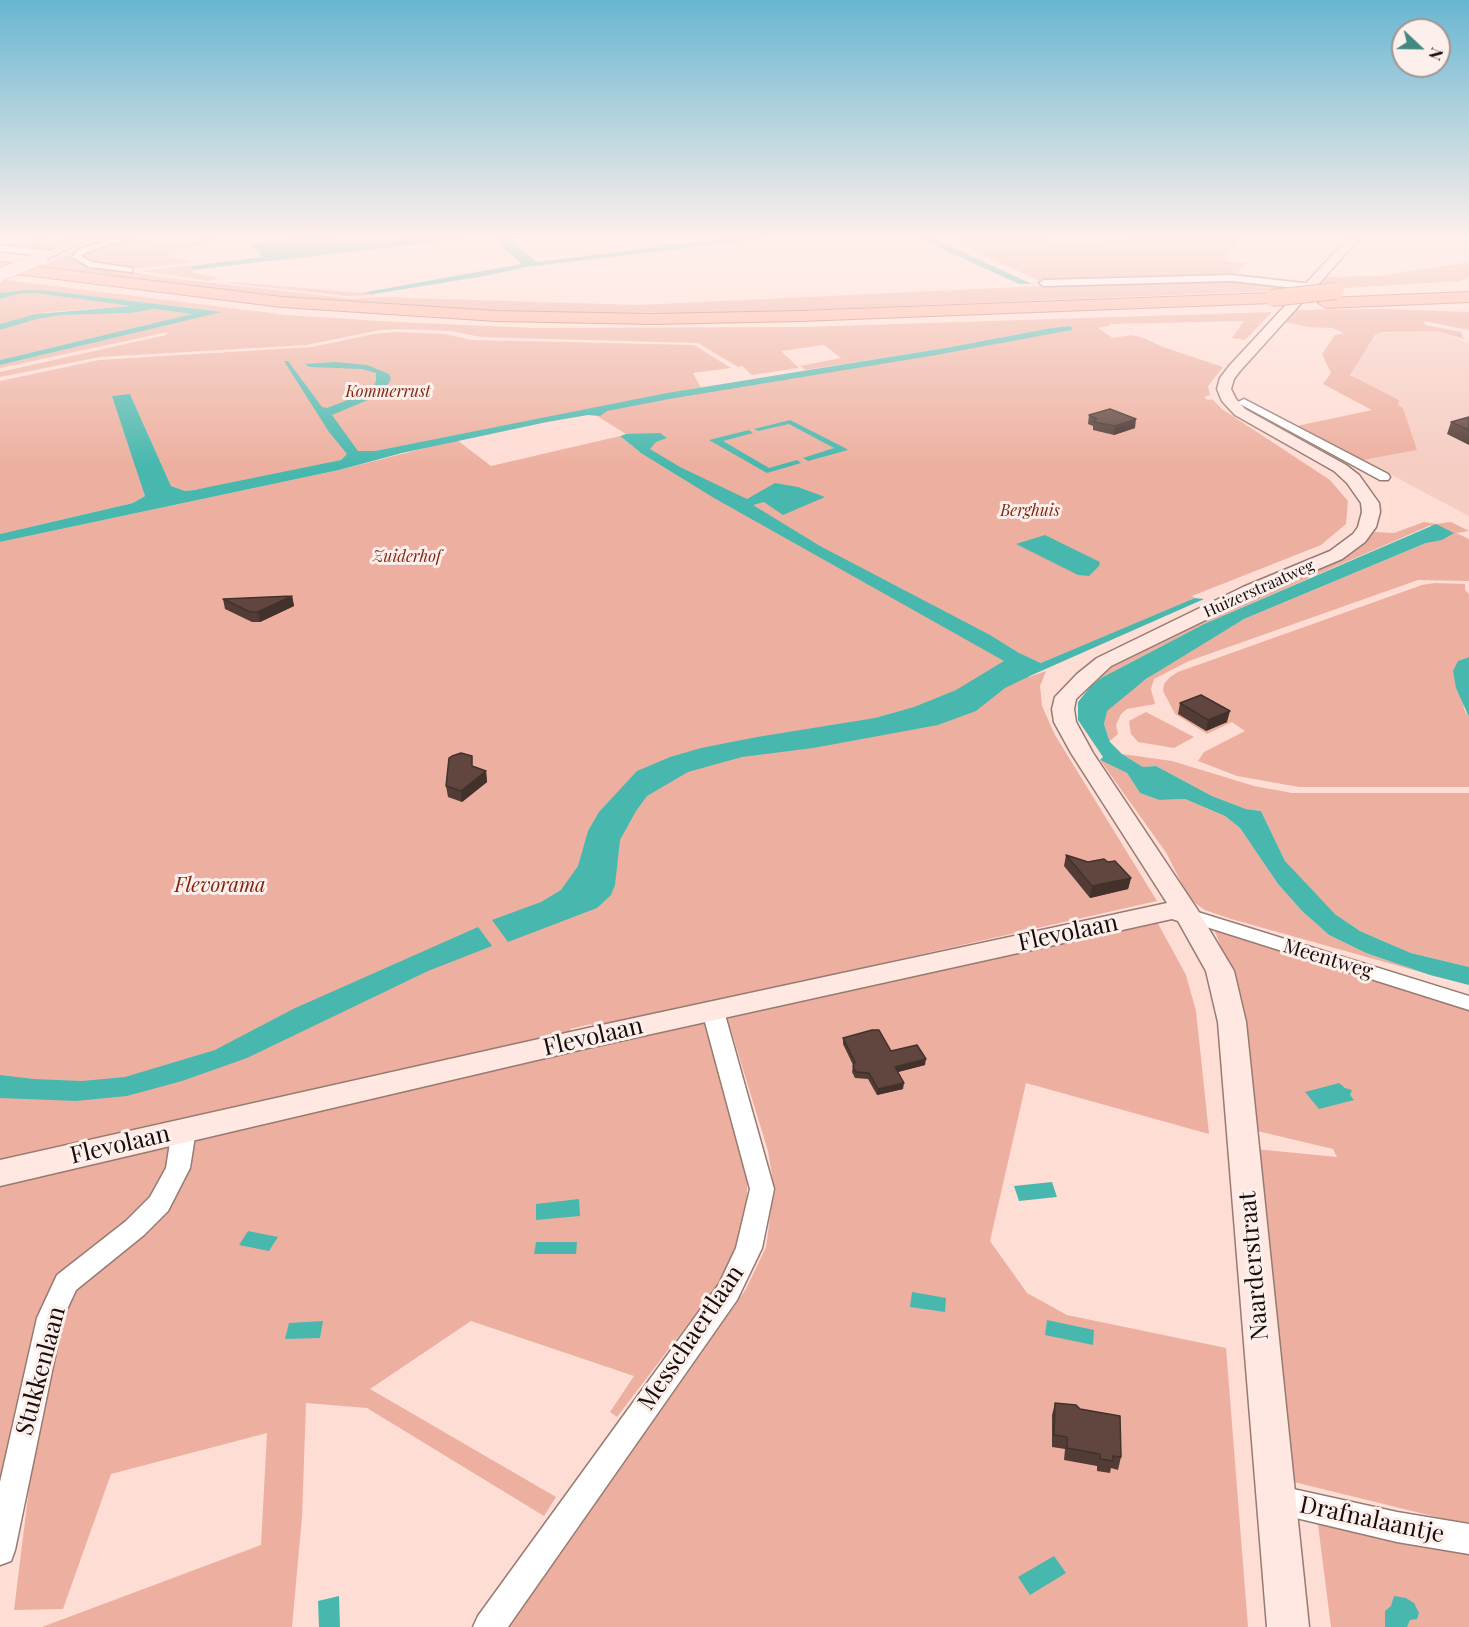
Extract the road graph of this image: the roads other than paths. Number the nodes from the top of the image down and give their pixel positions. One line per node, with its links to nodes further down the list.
1 (337, 314): 4 (highway)
2 (484, 314): 3 (highway)
3 (855, 314)
4 (984, 314)
5 (1286, 314): 8 (street, Huizerstraatweg)
6 (1244, 402): 7 (street)
7 (1298, 432): 8 (street); 9 (street)
8 (1280, 435): 9 (street, Huizerstraatweg)
9 (1353, 479): 10 (street, Huizerstraatweg)
10 (1188, 915): 11 (street, Meentweg); 12 (street, Flevolaan); 15 (street, Naarderstraat)
11 (1469, 1003)
12 (712, 1011): 13 (street, Flevolaan); 18 (street, Messchaertlaan)
13 (184, 1130): 14 (street, Flevolaan); 17 (street, Stukkenlaan)
14 (0, 1173)
15 (1275, 1499): 16 (street, Drafnalaantje); 19 (street, Naarderstraat)
16 (1469, 1539)
17 (0, 1550)
18 (489, 1627)
19 (1288, 1627)

